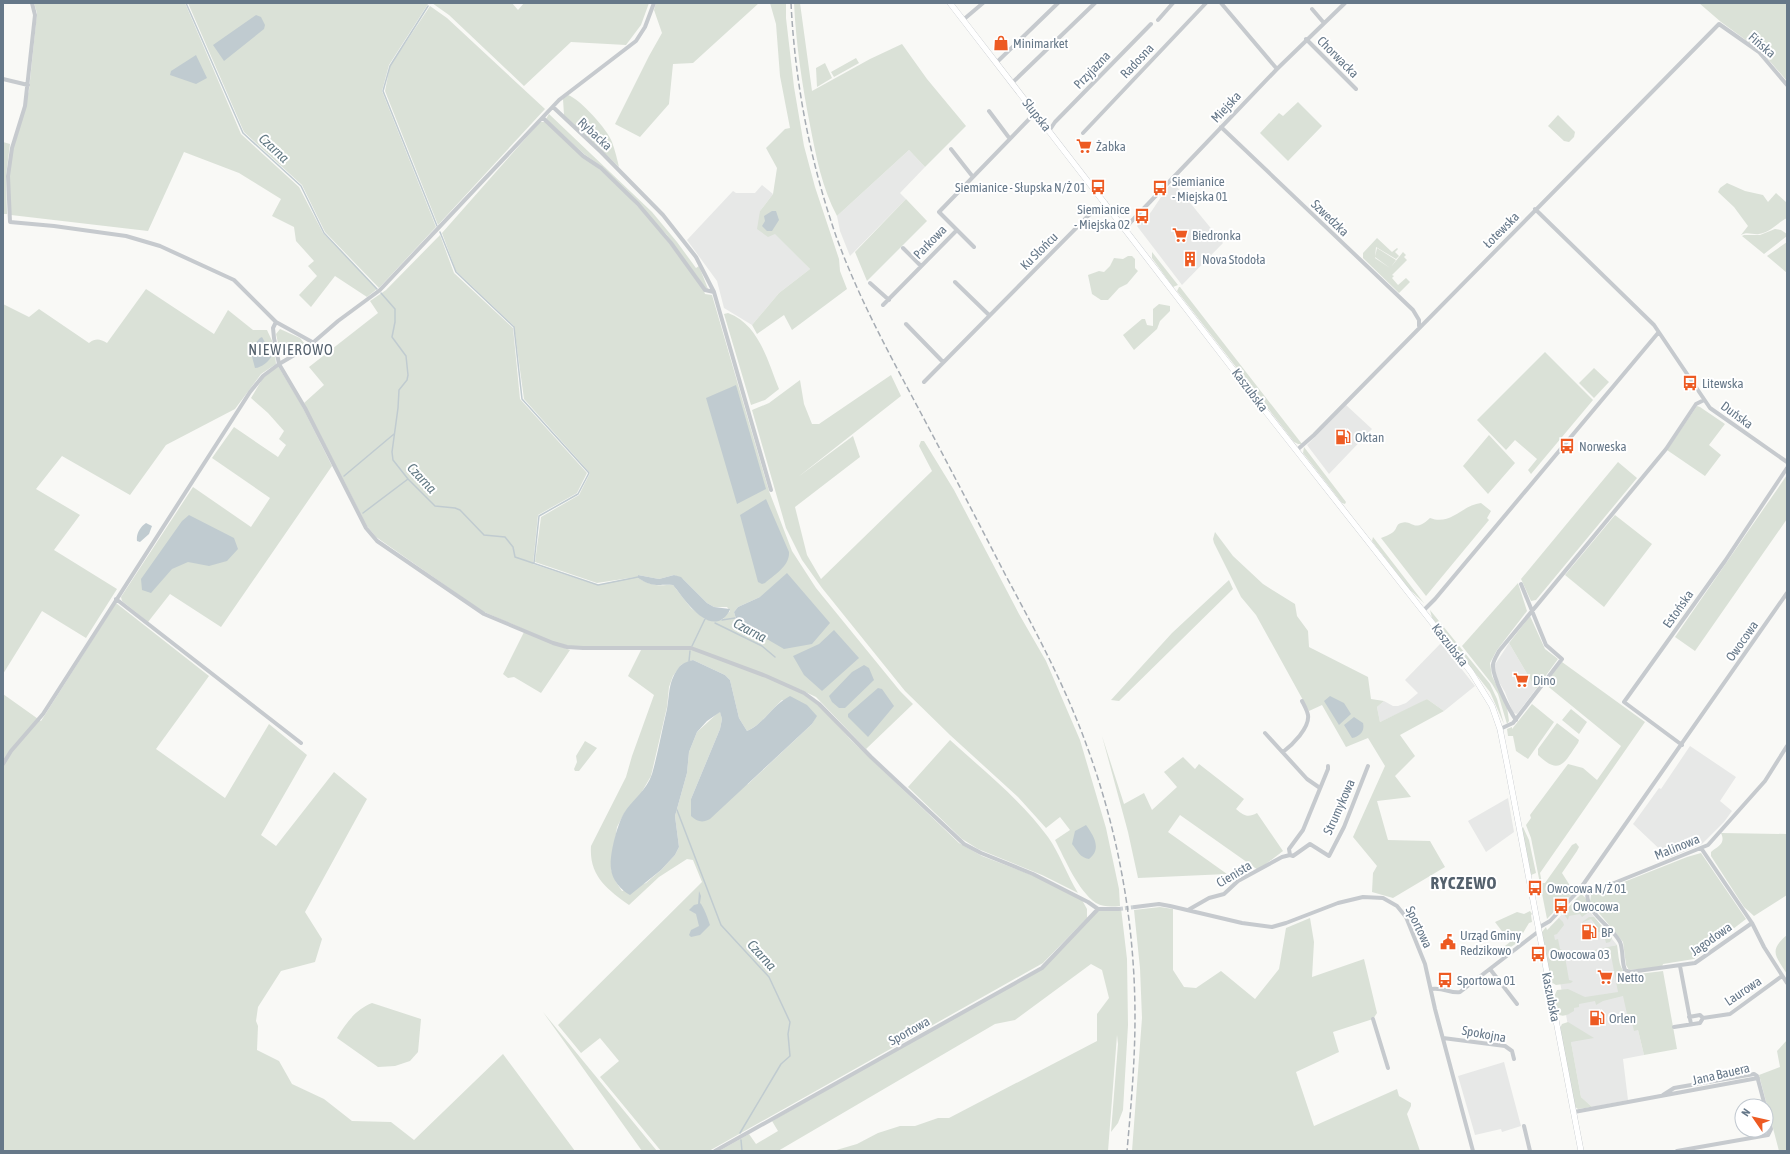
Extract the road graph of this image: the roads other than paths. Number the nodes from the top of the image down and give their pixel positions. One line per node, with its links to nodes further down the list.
1 (32, 3): 23 (street)
2 (654, 3): 25 (street)
3 (950, 3): 12 (main road, Słupska)
4 (983, 3): 12 (street)
5 (1058, 3): 18 (street)
6 (1095, 3): 21 (street)
7 (1174, 3): 13 (street)
8 (1206, 3): 31 (street, Radosna)
9 (1221, 3): 19 (street)
10 (1345, 3): 14 (street, Miejska)
11 (1312, 9): 14 (street)
12 (963, 20): 18 (main road, Słupska)
13 (1158, 20)
14 (1324, 23): 17 (street, Miejska)
15 (1151, 24): 30 (street, Przyjazna)
16 (1719, 24): 22 (street, Fińska); 36 (street, Łotewska)
17 (1306, 40): 19 (street, Miejska); 24 (street, Chorwacka)
18 (996, 63): 21 (main road, Słupska)
19 (1277, 69): 29 (street, Miejska)
20 (3, 79): 23 (street)
21 (1012, 83): 27 (main road, Słupska)
22 (1787, 85)
23 (28, 86): 48 (street)
24 (1356, 89)
25 (553, 107): 28 (street); 44 (street, Rybacka)
26 (989, 111): 32 (street)
27 (1036, 113): 30 (main road, Słupska); 32 (street, Parkowa)
28 (543, 118): 44 (street); 52 (street)
29 (1221, 127): 37 (street, Miejska); 50 (street, Szwedzka)
30 (1049, 131): 35 (main road, Słupska)
31 (1083, 133)
32 (1010, 139): 34 (street, Parkowa)
33 (951, 149): 34 (street)
34 (973, 177): 38 (street, Parkowa)
35 (1106, 203): 37 (main road, Słupska); 47 (street, Ku Słońcu)
36 (1535, 209): 50 (street, Łotewska); 51 (street)
37 (1125, 228): 57 (main road, Kaszubska)
38 (956, 230): 39 (street); 41 (street, Parkowa)
39 (974, 247)
40 (903, 248): 41 (street)
41 (921, 266): 45 (street, Parkowa)
42 (955, 282): 47 (street)
43 (870, 283): 45 (street)
44 (714, 292): 60 (street, Rybacka)
45 (889, 300): 46 (street, Parkowa)
46 (884, 305)
47 (989, 315): 53 (street, Ku Słońcu)
48 (276, 322): 52 (street); 54 (street)
49 (906, 324): 53 (street)
50 (1419, 327): 57 (street, Łotewska)
51 (1658, 332): 56 (street, Duńska); 64 (street)
52 (314, 343): 54 (street)
53 (943, 362): 55 (street, Ku Słońcu)
54 (279, 364): 63 (street); 84 (street)
55 (924, 382)
56 (1704, 400): 58 (street, Duńska); 65 (street)
57 (1296, 450): 64 (main road, Kaszubska)
58 (1787, 462)
59 (1787, 468): 71 (street, Estońska)
60 (771, 490)
61 (1521, 584): 65 (street)
62 (1787, 593): 71 (street, Owocowa)
63 (116, 599): 70 (street); 74 (street)
64 (1423, 610): 68 (main road, Kaszubska)
65 (1530, 611): 67 (street); 67 (street)
66 (1302, 701): 73 (street)
67 (1516, 720): 68 (street)
68 (1500, 729): 88 (main road, Kaszubska)
69 (1265, 733): 73 (street)
70 (301, 743)
71 (1682, 745): 81 (street, Owocowa)
72 (1787, 746): 78 (street, Malinowa)
73 (1283, 752): 77 (street)
74 (3, 764)
75 (1328, 766): 77 (street)
76 (1368, 766): 80 (street, Strumykowa)
77 (1320, 788): 79 (street)
78 (1701, 848): 82 (street, Malinowa); 87 (street)
79 (1290, 856): 80 (street, Cienista); 86 (street, Cienista)
80 (1328, 856)
81 (1580, 889): 82 (street); 88 (street, Owocowa)
82 (1587, 894): 89 (street, Jagodowa)
83 (1135, 906): 86 (street, Sportowa)
84 (1098, 909): 85 (street); 113 (street, Sportowa)
85 (1120, 909)
86 (1188, 910): 93 (street, Sportowa)
87 (1752, 923): 89 (street, Jagodowa); 91 (street)
88 (1538, 930): 90 (street, Owocowa); 110 (main road, Kaszubska)
89 (1680, 966): 95 (street)
90 (1490, 969): 93 (street, Owocowa); 94 (street)
91 (1782, 976): 92 (street); 97 (street, Laurowa)
92 (1787, 983)
93 (1431, 989): 100 (street, Sportowa)
94 (1517, 1004)
95 (1690, 1017): 97 (street); 98 (street)
96 (1373, 1018): 102 (street)
97 (1703, 1018): 98 (street, Laurowa)
98 (1691, 1024): 99 (street, Laurowa)
99 (1674, 1027)
100 (1443, 1038): 101 (street, Spokojna); 114 (street, Sportowa)
101 (1514, 1059)
102 (1388, 1068)
103 (1732, 1078): 104 (street, Jana Bauera); 105 (street); 106 (street, Jana Bauera)
104 (1758, 1078): 105 (street, Jana Bauera); 109 (street)
105 (1733, 1083): 107 (street, Jana Bauera)
106 (1686, 1086): 107 (street); 108 (street, Jana Bauera)
107 (1687, 1092): 108 (street, Jana Bauera)
108 (1662, 1096): 110 (street, Jana Bauera)
109 (1764, 1098)
110 (1574, 1112): 116 (main road, Kaszubska)
111 (1524, 1126): 115 (street)
112 (1751, 1138): 117 (street)
113 (715, 1151)
114 (1473, 1151)
115 (1530, 1151)
116 (1581, 1151)
117 (1677, 1151)

